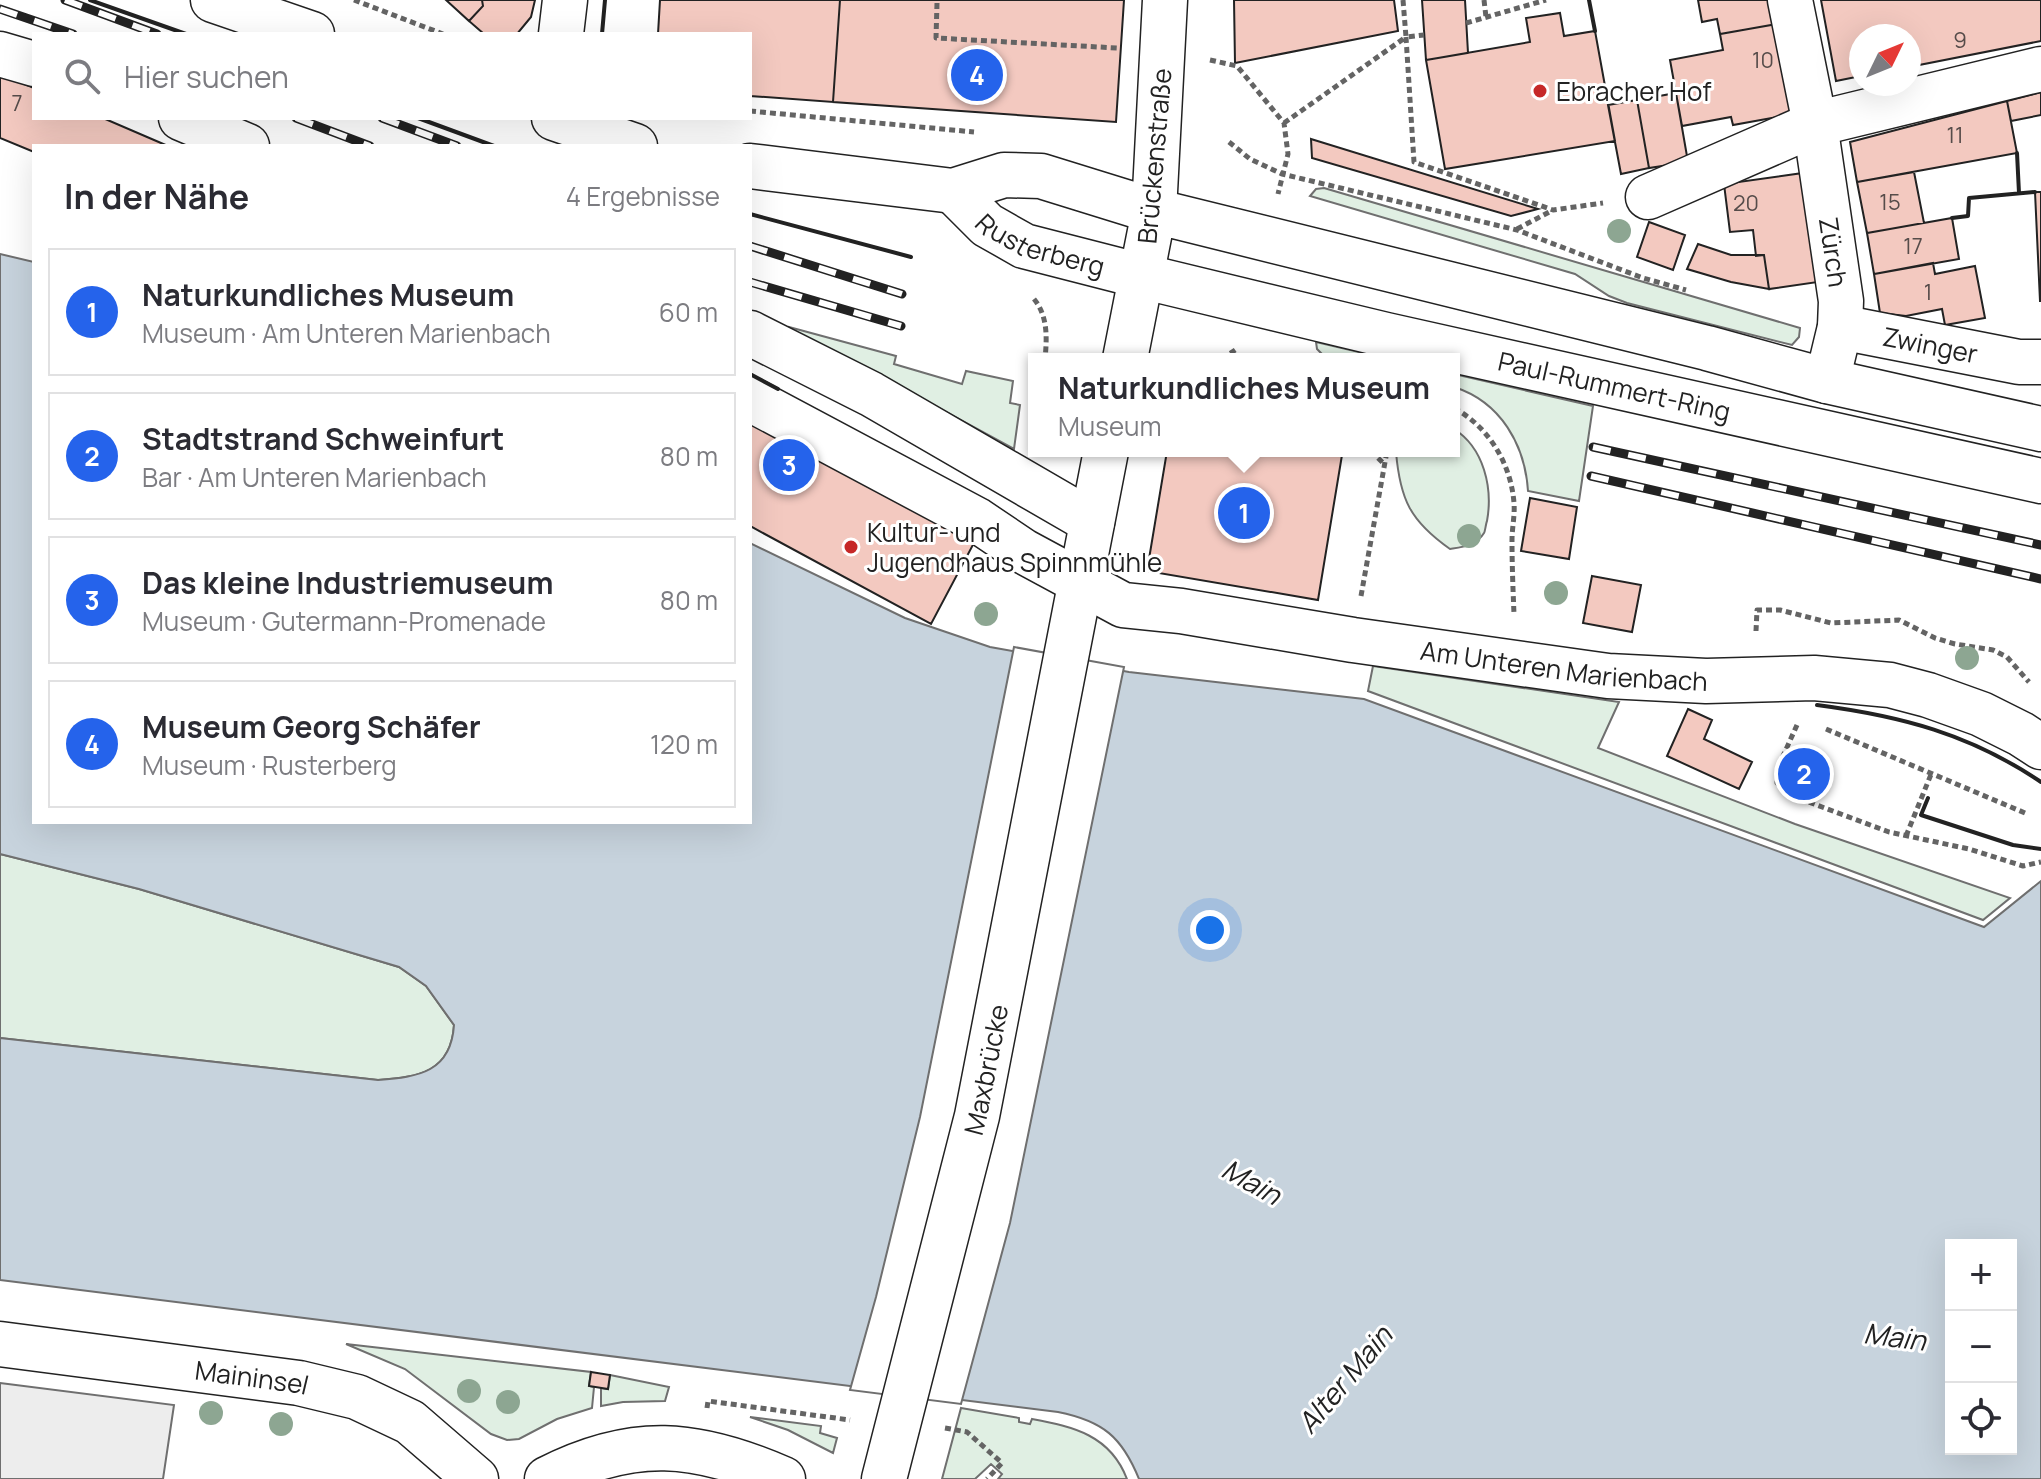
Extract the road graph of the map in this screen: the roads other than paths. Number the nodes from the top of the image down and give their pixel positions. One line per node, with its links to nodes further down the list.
1 (213, 0): 5 (street)
2 (565, 0): 6 (street)
3 (1165, 0): 18 (street, Brückenstraße)
4 (1790, 0): 12 (street, Zürch)
5 (306, 32)
6 (561, 32)
7 (0, 54): 8 (street)
8 (32, 63)
9 (2041, 69): 12 (street)
10 (186, 120): 13 (street)
11 (560, 120): 14 (street)
12 (1815, 124): 17 (street); 22 (street, Zürch)
13 (242, 144)
14 (626, 144)
15 (752, 166): 16 (street, Rusterberg)
16 (953, 191): 18 (street, Rusterberg); 19 (street, Rusterberg)
17 (1648, 197)
18 (1154, 211): 19 (street, Brückenstraße); 22 (street)
19 (1141, 276): 21 (street, Brückenstraße); 27 (street, Paul-Rummert-Ring)
20 (752, 334): 28 (street)
21 (1126, 353)
22 (1834, 354): 23 (street, Zwinger); 25 (street)
23 (2030, 362)
24 (752, 400): 29 (street, Am Unteren Marienbach)
25 (2041, 429)
26 (1105, 457): 28 (street)
27 (2041, 481)
28 (1092, 522): 29 (street)
29 (1080, 583): 30 (street, Am Unteren Marienbach); 35 (street, Maxbrücke)
30 (2041, 747)
31 (0, 1344): 32 (street, Maininsel)
32 (476, 1479)
33 (547, 1479): 34 (street)
34 (783, 1479)
35 (884, 1479)

